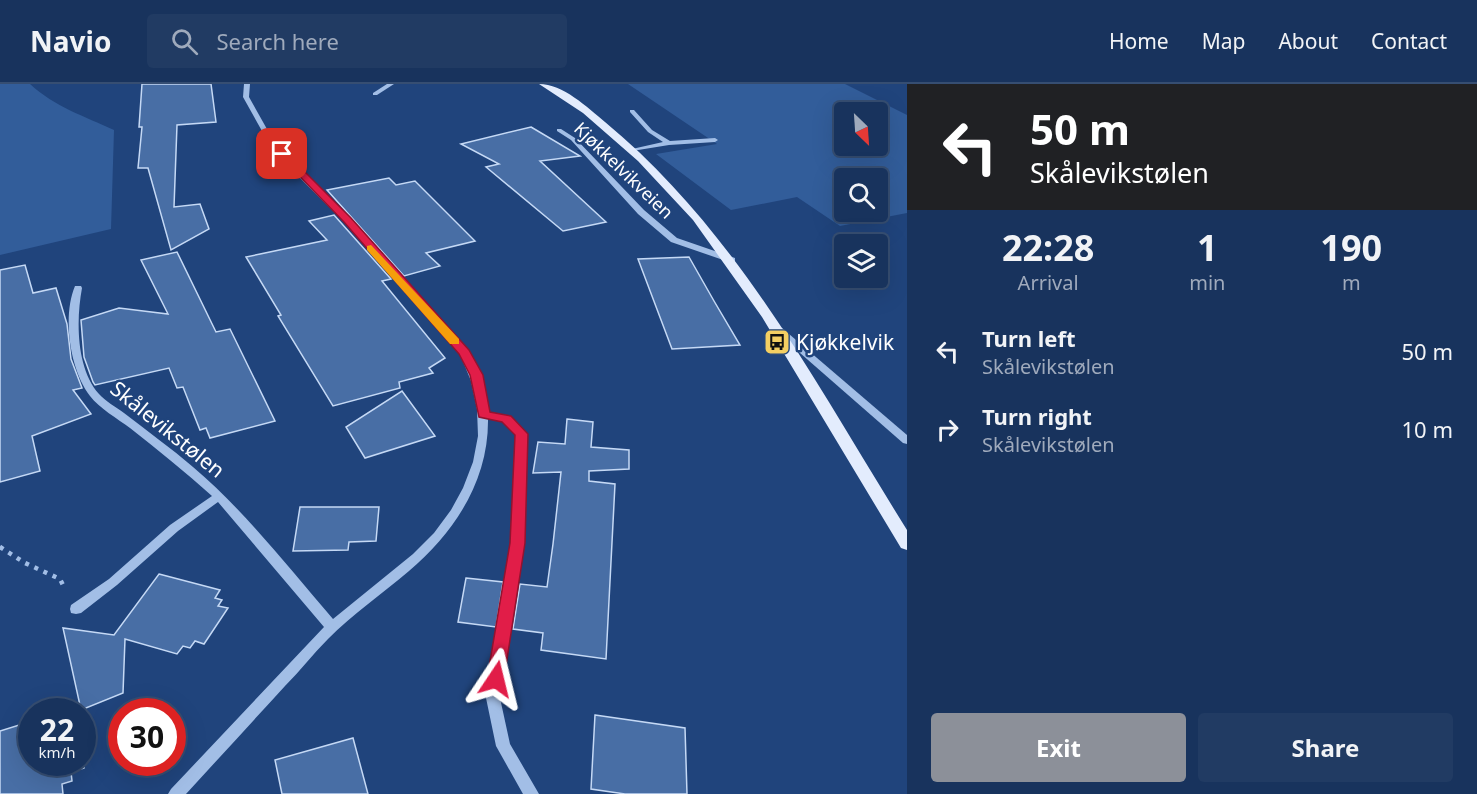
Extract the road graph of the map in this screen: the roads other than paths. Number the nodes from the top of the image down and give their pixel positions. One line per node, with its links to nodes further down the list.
1 (247, 84): 13 (street)
2 (391, 84): 4 (street)
3 (543, 84): 9 (main road, Kjøkkelvikveien)
4 (375, 94)
5 (632, 111): 8 (street)
6 (559, 130): 10 (street, Kjøkkelvikveien)
7 (715, 140): 8 (street, Kjøkkelvikveien)
8 (669, 143): 9 (street, Kjøkkelvikveien)
9 (634, 150): 10 (main road, Kjøkkelvikveien)
10 (733, 260): 12 (main road, Kjøkkelvikveien)
11 (78, 288): 15 (street, Skålevikstølen)
12 (776, 327): 14 (street); 16 (main road, Kjøkkelvikveien)
13 (484, 414): 18 (street); 20 (street)
14 (907, 441)
15 (219, 496): 17 (street, Skålevikstølen); 18 (street, Skålevikstølen)
16 (907, 544)
17 (76, 609)
18 (332, 627): 19 (street)
19 (176, 794)
20 (531, 794)

